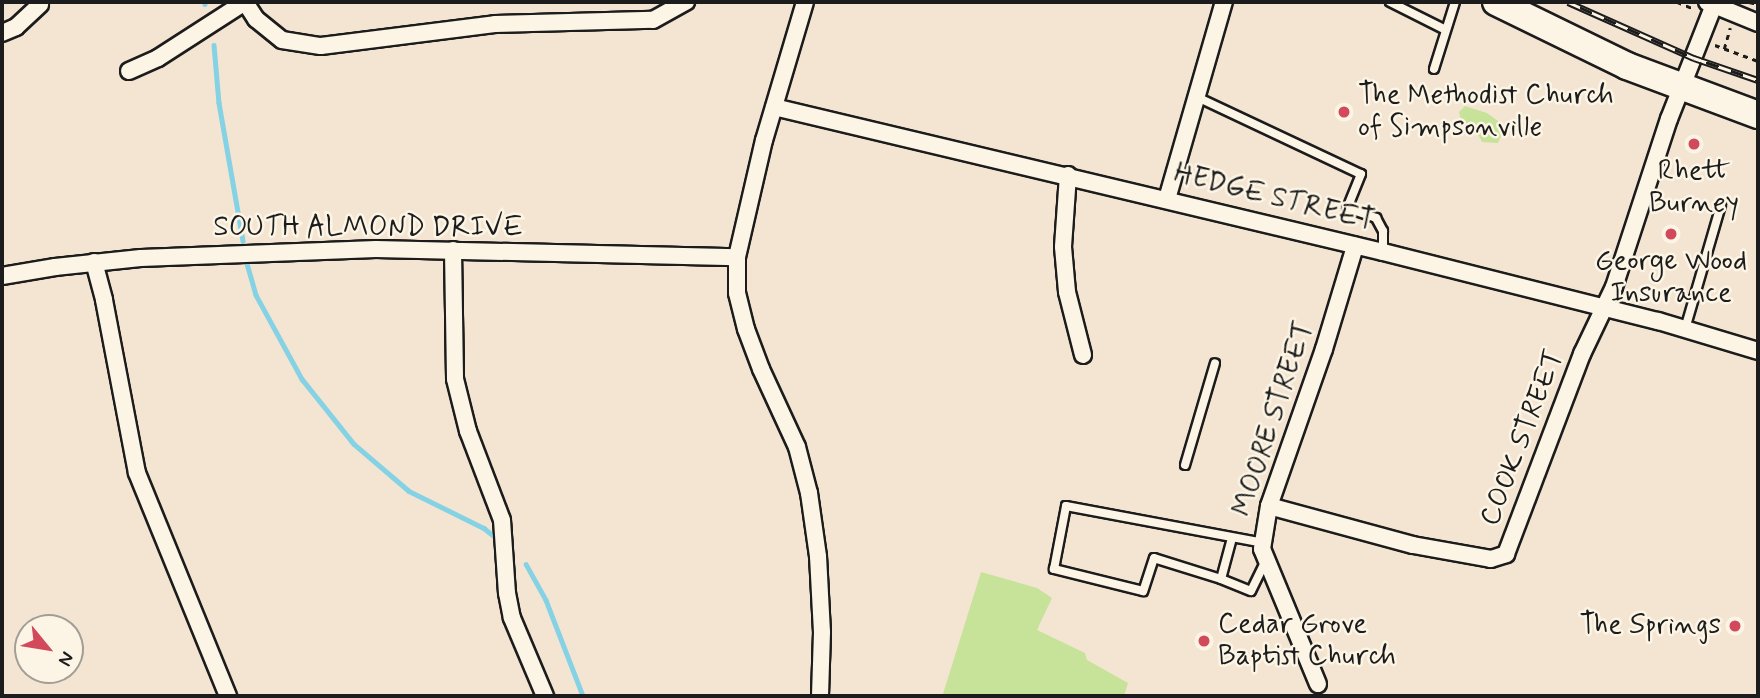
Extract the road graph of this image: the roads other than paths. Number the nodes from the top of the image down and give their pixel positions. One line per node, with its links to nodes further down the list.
1 (245, 2): 2 (street); 14 (street)
2 (686, 2)
3 (805, 2): 17 (street)
4 (1224, 2): 16 (street)
5 (1390, 2): 11 (lane)
6 (1455, 2): 11 (lane)
7 (1496, 2): 15 (main road)
8 (1708, 4): 10 (street); 15 (street)
9 (40, 5): 12 (street)
10 (1758, 23)
11 (1444, 29): 13 (lane)
12 (2, 33)
13 (1434, 69)
14 (129, 71)
15 (1681, 88): 18 (main road); 28 (street)
16 (1197, 97): 20 (street); 24 (lane)
17 (774, 107): 19 (street, HEDGE STREET); 25 (street)
18 (1758, 115)
19 (1068, 175): 20 (street, HEDGE STREET); 31 (street)
20 (1167, 200): 22 (street, HEDGE STREET)
21 (1721, 205): 29 (lane)
22 (1355, 246): 24 (street, HEDGE STREET); 34 (street, MOORE STREET)
23 (453, 250): 25 (street, SOUTH ALMOND DRIVE); 26 (street, SOUTH ALMOND DRIVE); 40 (street)
24 (1383, 252): 28 (street, HEDGE STREET)
25 (737, 257): 41 (street)
26 (94, 262): 27 (street, SOUTH ALMOND DRIVE); 39 (street)
27 (2, 276)
28 (1604, 307): 29 (street, HEDGE STREET); 34 (street, COOK STREET)
29 (1685, 330): 30 (street, HEDGE STREET)
30 (1758, 351)
31 (1083, 355)
32 (1215, 363): 33 (lane)
33 (1185, 465)
34 (1269, 506): 36 (street, MOORE STREET)
35 (1233, 538): 36 (lane); 37 (lane); 37 (lane)
36 (1265, 551): 37 (lane); 38 (street, MOORE STREET)
37 (1221, 579)
38 (1318, 684)
39 (228, 696)
40 (545, 696)
41 (820, 696)

